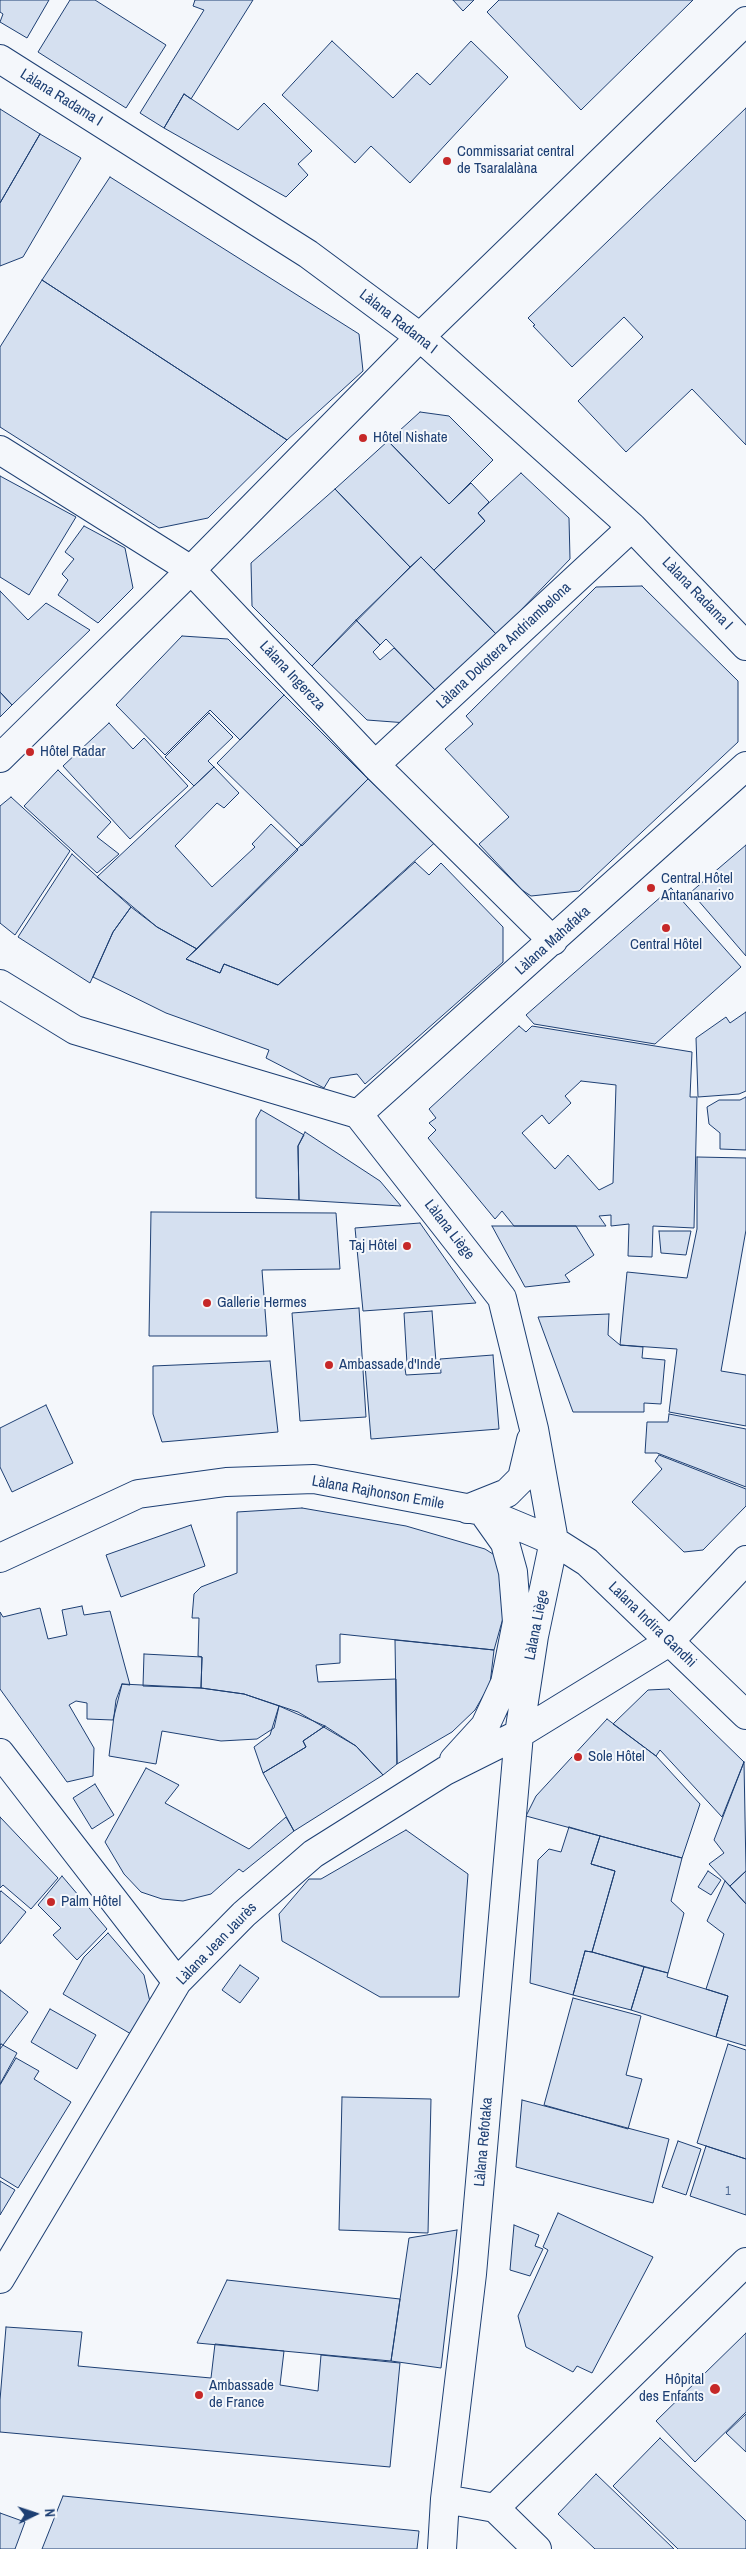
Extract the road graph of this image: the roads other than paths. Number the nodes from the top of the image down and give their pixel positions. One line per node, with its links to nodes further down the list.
1 (746, 21): 3 (street)
2 (0, 59): 3 (street, Làlana Radama I)
3 (420, 337): 5 (street, Làlana Radama I); 6 (street)
4 (0, 450): 6 (street, Làlana Ingereza)
5 (632, 527): 7 (street, Làlana Radama I); 9 (street, Làlana Dokotera Andriambelona)
6 (191, 570): 8 (street); 9 (street, Làlana Ingereza)
7 (746, 646)
8 (0, 758)
9 (375, 765): 11 (street, Làlana Ingereza)
10 (746, 766): 11 (street, Làlana Mahafaka)
11 (554, 941): 13 (street, Làlana Mahafaka)
12 (0, 984): 13 (street)
13 (358, 1114): 14 (street, Làlana Liège)
14 (534, 1429): 15 (street); 16 (street, Làlana Liège)
15 (475, 1510): 16 (street, Làlana Rajhonson Emile); 17 (street, Làlana Rajhonson Emile); 23 (street)
16 (554, 1541): 19 (street, Lalana Indira Gandhi); 21 (street, Làlana Liège)
17 (0, 1558)
18 (746, 1560): 19 (street, Làlana Jean Jaurès)
19 (669, 1642): 20 (street, Lalana Indira Gandhi); 21 (street, Làlana Jean Jaurès)
20 (746, 1715)
21 (519, 1734): 23 (street, Làlana Jean Jaurès); 27 (street, Làlana Refotaka)
22 (0, 1753): 24 (street)
23 (445, 1771): 24 (street, Làlana Jean Jaurès)
24 (177, 1982): 26 (street, Làlana Jean Jaurès)
25 (746, 2262): 28 (street)
26 (0, 2279)
27 (445, 2499): 28 (street); 29 (street, Làlana Refotaka)
28 (495, 2508): 30 (street)
29 (442, 2549)
30 (537, 2549)

